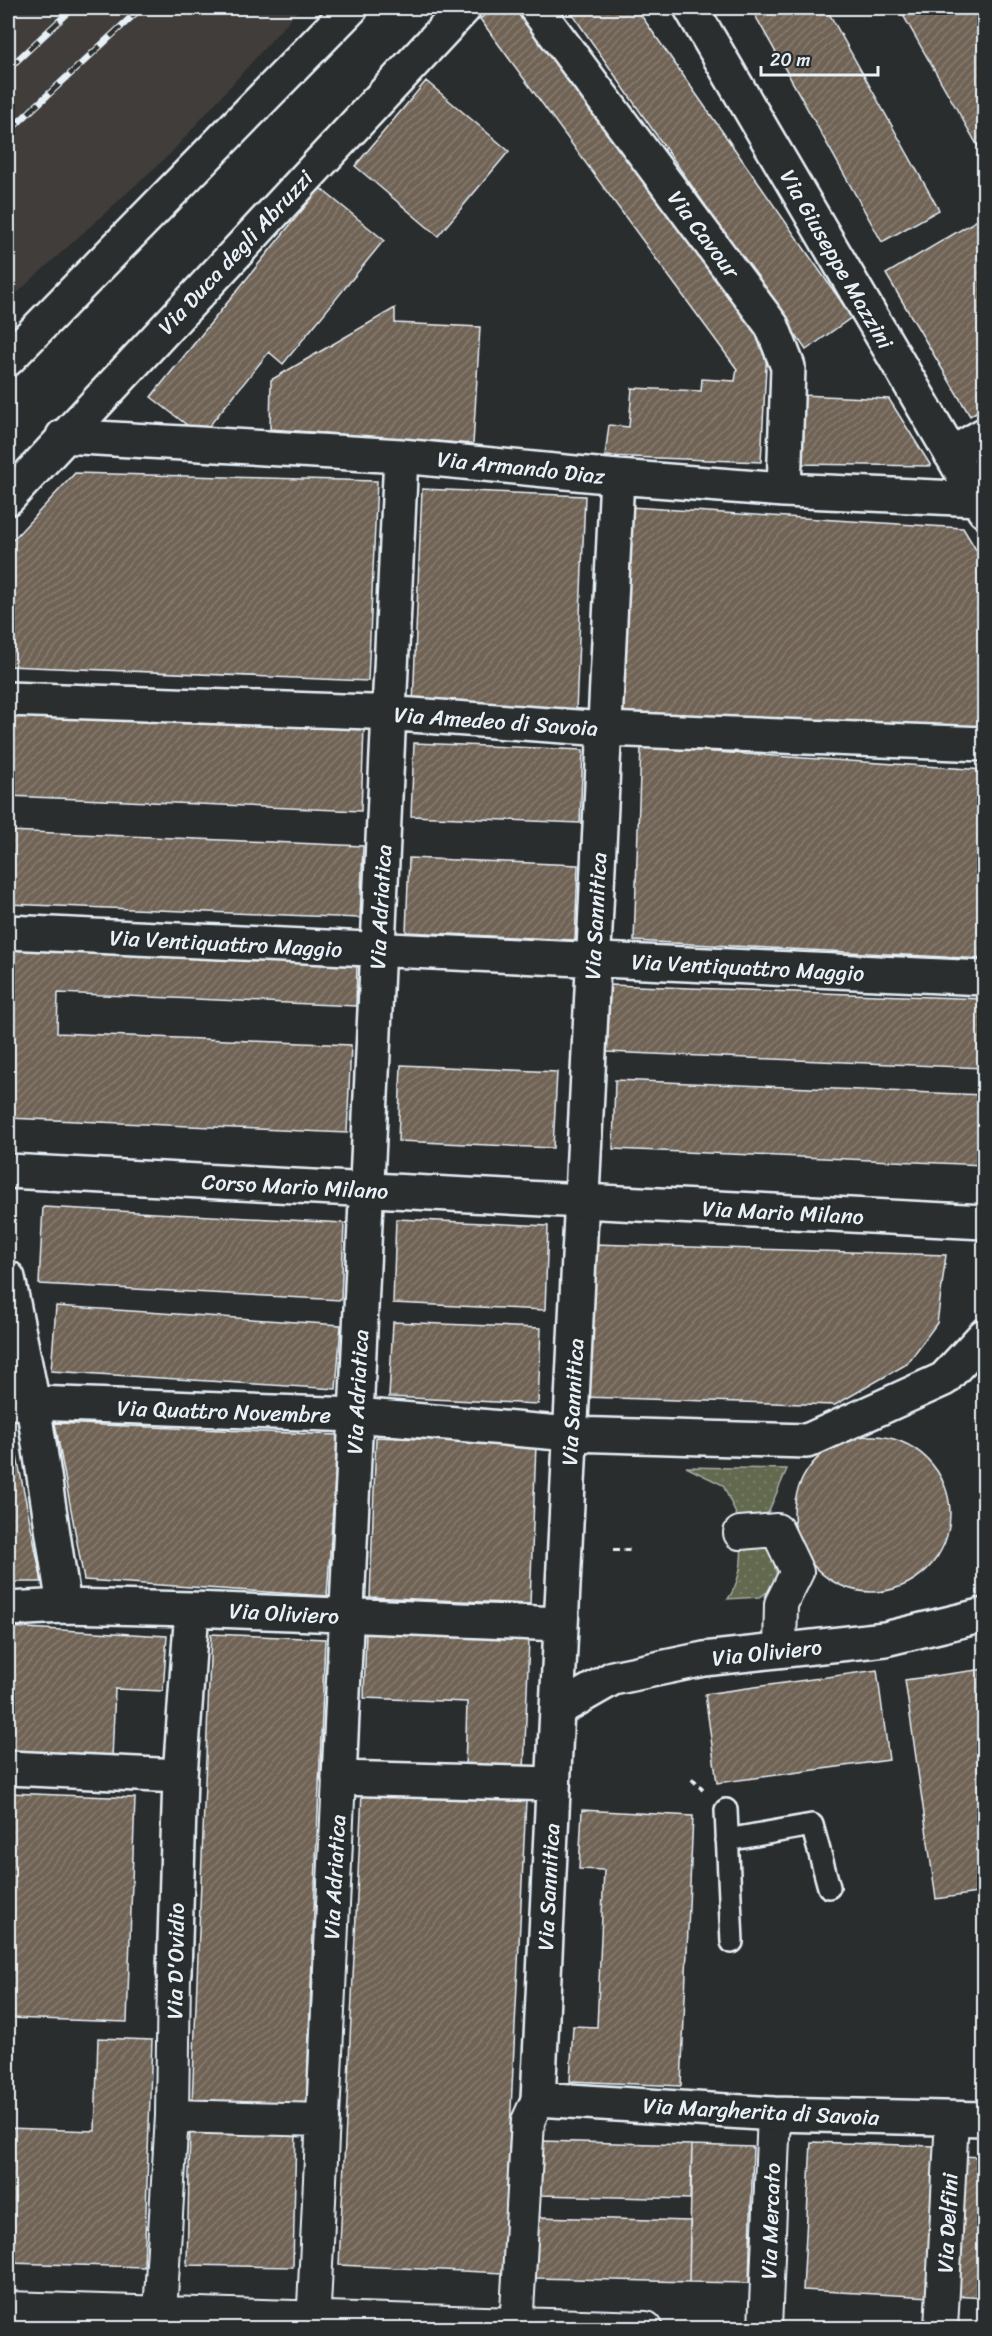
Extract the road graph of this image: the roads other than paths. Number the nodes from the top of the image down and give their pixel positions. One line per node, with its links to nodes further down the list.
1 (351, 8): 5 (street)
2 (464, 8): 7 (street, Via Duca degli Abruzzi)
3 (536, 8): 11 (street, Via Cavour)
4 (691, 8): 8 (street, Via Giuseppe Mazzini)
5 (8, 359)
6 (984, 435): 8 (street)
7 (63, 436): 9 (street, Via Armando Diaz); 12 (street, Via Duca degli Abruzzi)
8 (951, 454): 13 (street, Via Giuseppe Mazzini)
9 (401, 456): 10 (street, Via Armando Diaz); 15 (street, Via Adriatica)
10 (617, 477): 11 (street, Via Armando Diaz); 16 (street, Via Sannitica)
11 (783, 490): 13 (street, Via Armando Diaz)
12 (8, 498)
13 (982, 504)
14 (8, 699): 15 (street, Via Amedeo di Savoia)
15 (389, 713): 16 (street, Via Amedeo di Savoia); 19 (street, Via Adriatica)
16 (605, 729): 17 (street, Via Amedeo di Savoia); 20 (street, Via Sannitica)
17 (984, 744)
18 (8, 932): 19 (street, Via Ventiquattro Maggio)
19 (378, 950): 20 (street, Via Ventiquattro Maggio); 23 (street, Via Adriatica)
20 (593, 960): 21 (street, Via Ventiquattro Maggio); 24 (street, Via Sannitica)
21 (984, 978)
22 (8, 1171): 23 (street, Corso Mario Milano)
23 (367, 1189): 24 (street, Corso Mario Milano); 29 (street, Via Adriatica)
24 (582, 1202): 25 (street, Via Mario Milano); 30 (street, Via Sannitica)
25 (984, 1222)
26 (8, 1278): 28 (street)
27 (984, 1336): 30 (street, Via Quattro Novembre)
28 (20, 1403): 29 (street, Via Quattro Novembre); 32 (street)
29 (356, 1415): 30 (street, Via Quattro Novembre); 36 (street, Via Adriatica)
30 (570, 1434): 37 (street, Via Sannitica)
31 (740, 1533): 38 (street)
32 (64, 1606): 33 (street, Via Oliviero); 34 (street, Via Oliviero)
33 (8, 1609)
34 (192, 1609): 36 (street, Via Oliviero); 41 (street, Via D'Ovidio)
35 (984, 1615): 38 (street, Via Oliviero)
36 (347, 1616): 37 (street, Via Oliviero); 42 (street, Via Adriatica)
37 (561, 1624): 39 (street, Via Sannitica)
38 (780, 1650): 39 (street, Via Oliviero)
39 (557, 1710): 43 (street, Via Sannitica)
40 (8, 1768): 41 (street)
41 (180, 1776): 48 (street, Via D'Ovidio)
42 (339, 1778): 43 (street); 54 (street, Via Adriatica)
43 (553, 1784): 49 (street, Via Sannitica)
44 (726, 1810): 45 (lane)
45 (727, 1840): 46 (lane); 47 (lane)
46 (829, 1887)
47 (732, 1942)
48 (174, 1973): 51 (street, Via D'Ovidio)
49 (538, 2098): 50 (street, Via Margherita di Savoia); 58 (street, Via Sannitica)
50 (774, 2114): 52 (street, Via Margherita di Savoia); 60 (street, Via Mercato)
51 (172, 2116): 54 (street); 56 (street, Via D'Ovidio)
52 (952, 2118): 53 (street, Via Margherita di Savoia); 61 (street, Via Delfini)
53 (984, 2119)
54 (323, 2120): 57 (street, Via Adriatica)
55 (8, 2308): 56 (street)
56 (160, 2313): 57 (street)
57 (313, 2323): 58 (street)
58 (516, 2326): 59 (street)
59 (646, 2328)
60 (765, 2328)
61 (941, 2328)

